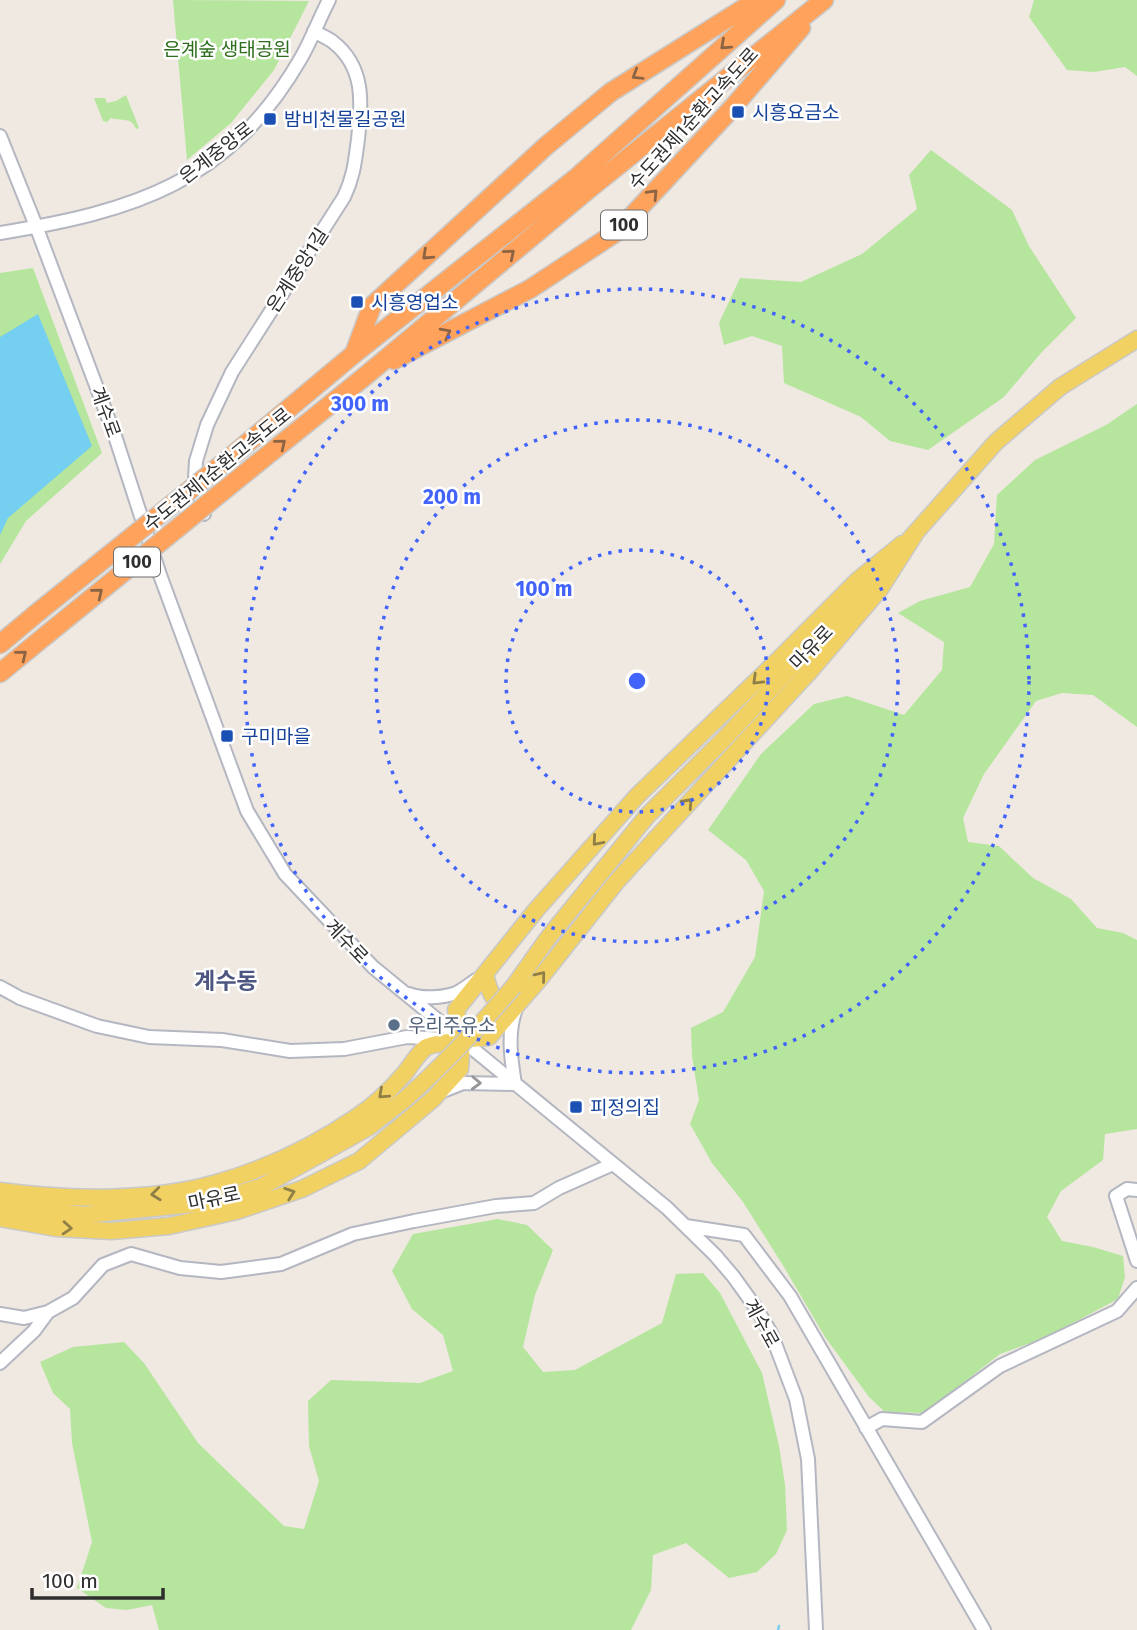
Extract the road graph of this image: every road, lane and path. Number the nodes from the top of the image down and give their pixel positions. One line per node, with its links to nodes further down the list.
1 (329, 0): 5 (street, 은계중앙로)
2 (757, 0): 10 (highway, 수도권제1순환고속도로 / 100, one-way to 10)
3 (775, 0): 10 (highway, 수도권제1순환고속도로 / 100, one-way to 10)
4 (825, 0): 11 (highway, 수도권제1순환고속도로 / 100, one-way to 4); 11 (highway, 수도권제1순환고속도로 / 100, one-way to 4)
5 (314, 31): 7 (street, 은계중앙로); 12 (street, 은계중앙1길)
6 (0, 136): 7 (street, 계수로)
7 (36, 226): 8 (street, 은계중앙로); 18 (street, 계수로)
8 (0, 233)
9 (1137, 339): 13 (main road, 마유로)
10 (354, 354): 14 (highway, 수도권제1순환고속도로 / 100, bridge)
11 (363, 377): 15 (highway, 수도권제1순환고속도로 / 100, one-way to 11, bridge)
12 (204, 517)
13 (915, 534): 16 (main road, one-way to 16); 19 (main road, 마유로)
14 (0, 644)
15 (0, 673)
16 (485, 974): 18 (street); 19 (main road); 20 (main road)
17 (0, 986): 20 (street)
18 (401, 991): 20 (street, 계수로)
19 (517, 994): 20 (main road); 22 (street); 27 (main road, 마유로, bridge)
20 (462, 1040): 21 (main road); 22 (street, 계수로); 23 (main road)
21 (411, 1065): 23 (main road); 26 (main road, one-way to 26)
22 (515, 1084): 23 (street, one-way to 22); 24 (street, 계수로)
23 (439, 1092): 28 (main road, one-way to 23)
24 (612, 1164): 29 (street, 계수로); 32 (street)
25 (1137, 1190): 30 (street)
26 (0, 1191)
27 (0, 1204)
28 (0, 1218)
29 (685, 1225): 35 (street); 36 (street, 계수로)
30 (1137, 1262)
31 (1137, 1287): 35 (street)
32 (48, 1312): 33 (street); 34 (street)
33 (0, 1314)
34 (0, 1363)
35 (866, 1428): 37 (street)
36 (816, 1630)
37 (984, 1630)

